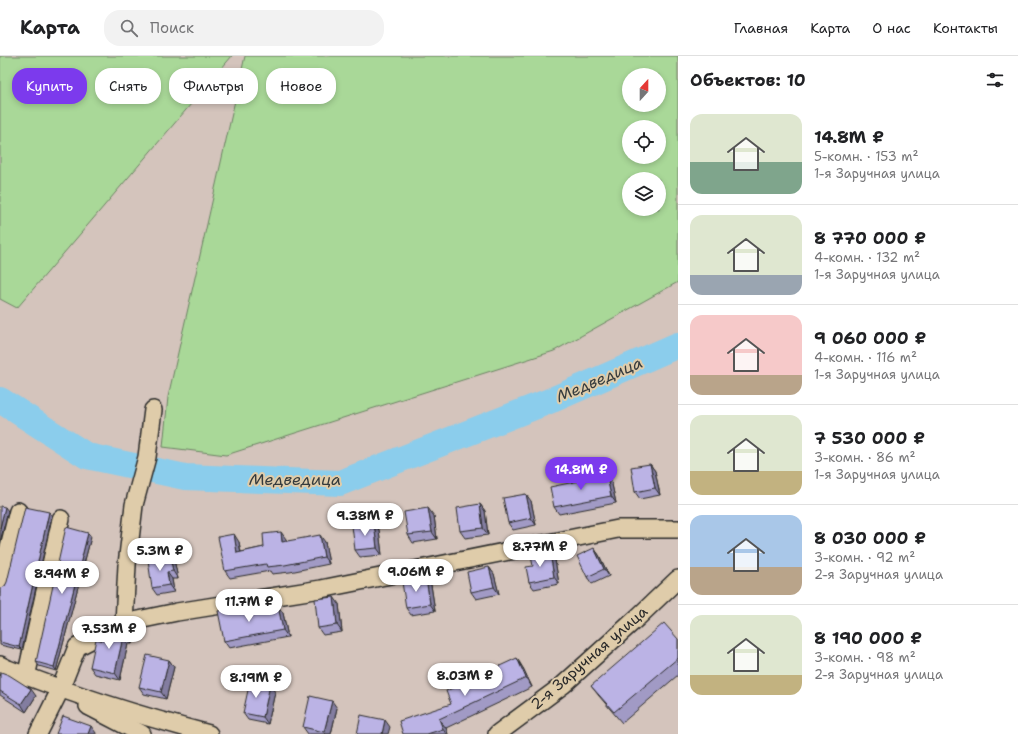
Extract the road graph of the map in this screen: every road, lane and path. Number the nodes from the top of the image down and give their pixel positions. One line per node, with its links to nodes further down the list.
1 (153, 410): 7 (street)
2 (18, 511): 6 (street)
3 (61, 519): 9 (street)
4 (678, 529): 7 (street)
5 (678, 579): 14 (street, 2-я Заручная улица)
6 (0, 583)
7 (124, 623): 10 (street)
8 (0, 665): 9 (street)
9 (26, 676): 10 (street)
10 (60, 690): 11 (street); 12 (street); 13 (street)
11 (38, 734)
12 (142, 734)
13 (209, 734)
14 (496, 734)

